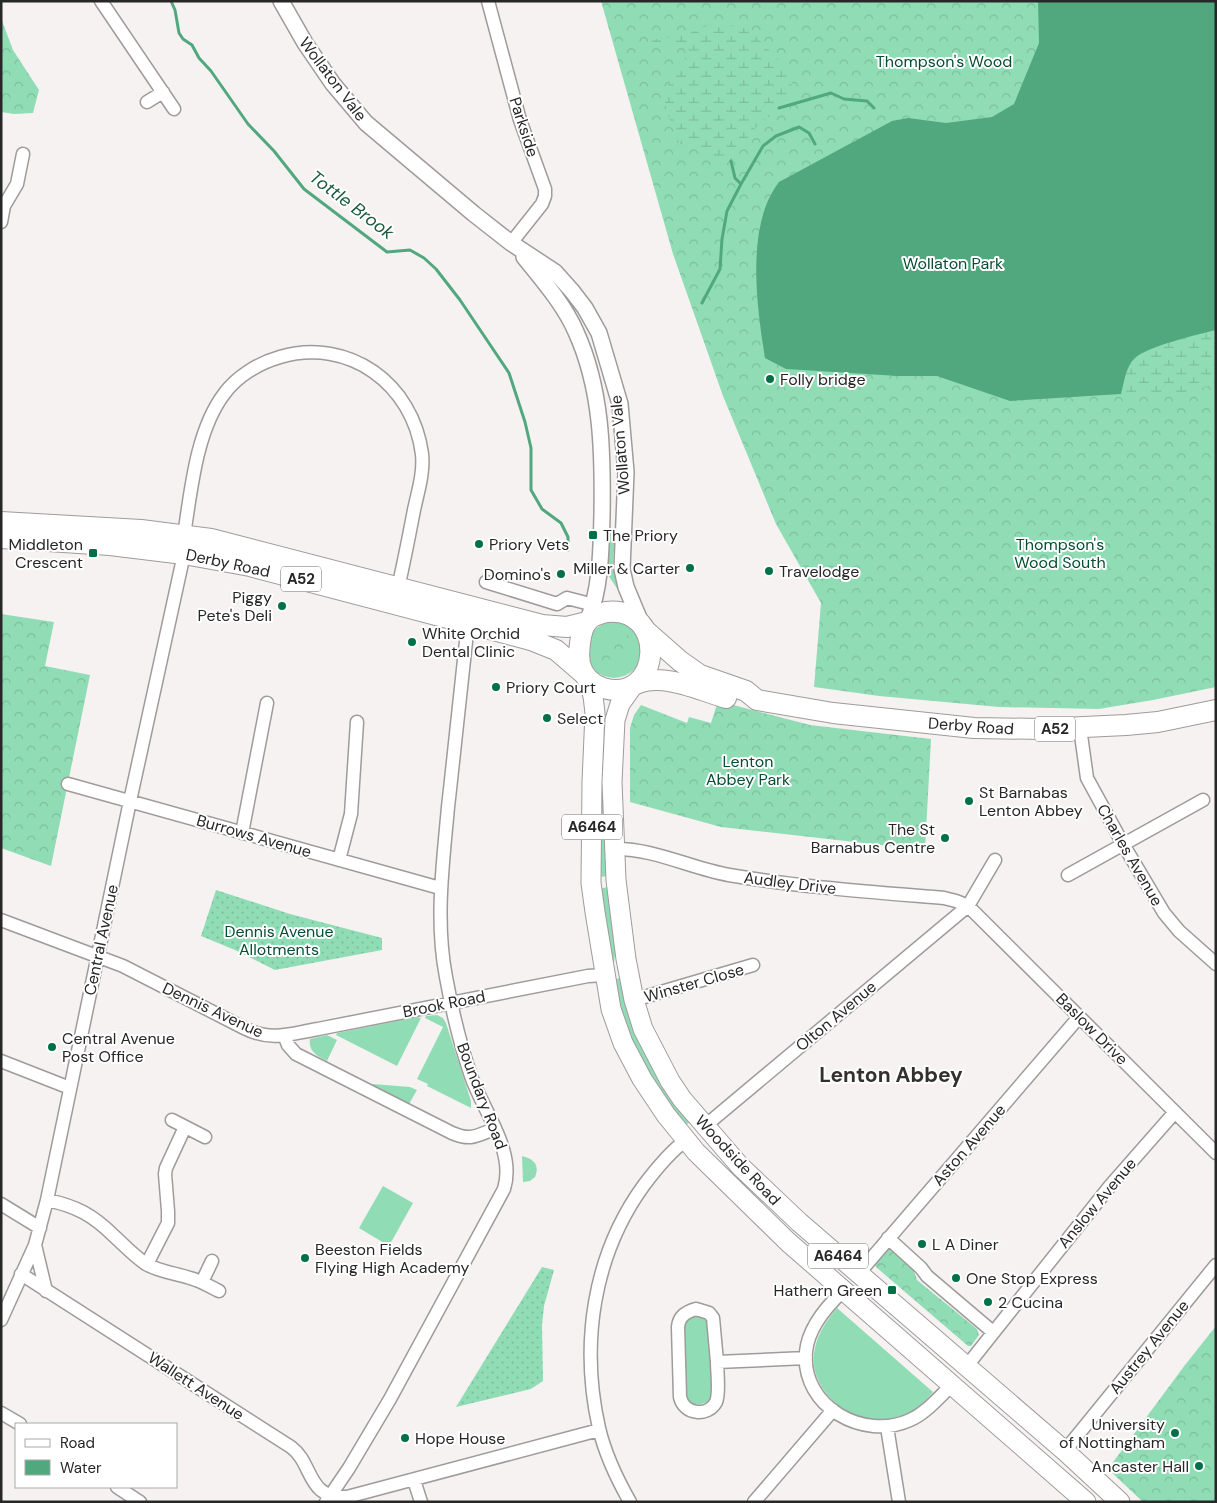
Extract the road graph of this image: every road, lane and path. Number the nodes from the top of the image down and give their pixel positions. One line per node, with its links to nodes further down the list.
1 (101, 1): 4 (street)
2 (281, 1): 9 (street, Wollaton Vale)
3 (488, 1): 9 (street, Parkside)
4 (163, 92): 5 (street); 6 (street)
5 (147, 102)
6 (174, 109)
7 (23, 154): 8 (street)
8 (1, 222)
9 (511, 243): 10 (street, Wollaton Vale); 11 (street, Wollaton Vale)
10 (616, 391): 11 (street); 13 (street, Wollaton Vale)
11 (596, 396): 14 (street, Wollaton Vale)
12 (1, 522): 16 (highway, Derby Road / A52)
13 (624, 529): 14 (street); 21 (street, Wollaton Vale)
14 (602, 530): 19 (street, Wollaton Vale)
15 (1, 538): 16 (highway, Derby Road / A52)
16 (184, 544): 18 (highway, Derby Road / A52); 18 (street); 20 (highway, Derby Road / A52); 31 (street, Central Avenue)
17 (486, 582): 19 (street)
18 (398, 588): 19 (highway, Derby Road / A52)
19 (590, 616): 21 (highway, A52); 22 (highway)
20 (468, 623): 22 (highway, Derby Road / A52); 38 (street, Boundary Road)
21 (643, 627): 23 (highway); 24 (highway, Derby Road / A52)
22 (586, 677): 23 (highway, A52); 45 (main road, Woodside Road / A6464)
23 (634, 685): 24 (highway, Derby Road / A52); 34 (main road, Woodside Road / A6464)
24 (757, 700): 28 (highway, Derby Road / A52)
25 (266, 703): 32 (street)
26 (1216, 710): 28 (highway, Derby Road / A52)
27 (357, 722): 35 (street)
28 (1080, 728): 33 (street, Charles Avenue)
29 (68, 784): 31 (street, Burrows Avenue)
30 (1203, 800): 33 (street)
31 (130, 801): 32 (street, Burrows Avenue); 41 (street, Central Avenue)
32 (242, 833): 35 (street, Burrows Avenue)
33 (1123, 844): 37 (street); 43 (street, Charles Avenue)
34 (614, 849): 39 (street, Audley Drive); 42 (main road, Woodside Road / A6464)
35 (339, 860): 38 (street, Burrows Avenue)
36 (995, 860): 39 (street, Olton Avenue)
37 (1068, 875)
38 (440, 888): 47 (street, Boundary Road)
39 (968, 906): 48 (street, Baslow Drive); 54 (street, Olton Avenue)
40 (1, 920): 41 (street, Dennis Avenue)
41 (98, 956): 49 (street, Dennis Avenue); 51 (street, Central Avenue)
42 (626, 959): 45 (main road); 46 (main road, Woodside Road / A6464)
43 (1216, 964)
44 (753, 965): 46 (street, Winster Close)
45 (605, 975): 47 (street, Brook Road); 58 (main road, Woodside Road / A6464)
46 (634, 1000): 54 (main road, Woodside Road / A6464)
47 (450, 1002): 49 (street, Brook Road); 56 (street, Boundary Road)
48 (1079, 1017): 52 (street, Baslow Drive); 63 (street, Aston Avenue)
49 (284, 1035): 56 (street, Dennis Avenue)
50 (1, 1061): 51 (street)
51 (70, 1088): 60 (street, Central Avenue)
52 (1175, 1112): 59 (street, Baslow Drive); 75 (street, Anslow Avenue)
53 (172, 1120): 55 (street)
54 (705, 1126): 68 (main road, Woodside Road / A6464)
55 (185, 1127): 57 (street); 66 (street)
56 (494, 1129): 88 (street, Boundary Road)
57 (205, 1137)
58 (686, 1140): 73 (main road, Woodside Road / A6464); 84 (street)
59 (1216, 1153)
60 (47, 1200): 62 (street, Central Avenue); 66 (street)
61 (1, 1204): 62 (street)
62 (40, 1228): 64 (street, Central Avenue)
63 (888, 1238): 68 (street, Aston Avenue); 75 (street)
64 (35, 1245): 69 (street, Central Avenue); 71 (street)
65 (212, 1261): 70 (street)
66 (147, 1264): 70 (street)
67 (1216, 1265): 85 (street, Austrey Avenue)
68 (859, 1273): 78 (main road, Woodside Road / A6464)
69 (21, 1274): 71 (street, Wallett Avenue); 74 (street, Central Avenue)
70 (202, 1282): 72 (street)
71 (46, 1291): 88 (street, Wallett Avenue)
72 (218, 1291)
73 (843, 1291): 76 (street); 79 (main road, Woodside Road / A6464)
74 (1, 1320)
75 (993, 1332): 78 (street, Anslow Avenue)
76 (806, 1358): 77 (street); 80 (street)
77 (717, 1362): 77 (street)
78 (966, 1367): 79 (main road); 85 (main road, Woodside Road / A6464)
79 (951, 1386): 83 (street); 94 (main road, Woodside Road / A6464)
80 (833, 1410): 83 (street); 92 (street)
81 (1, 1412): 82 (street)
82 (18, 1423)
83 (887, 1427): 93 (street)
84 (599, 1430): 86 (street); 91 (street)
85 (1066, 1452): 95 (main road, Woodside Road / A6464)
86 (414, 1480): 88 (street); 90 (street)
87 (119, 1488): 89 (street)
88 (328, 1498)
89 (140, 1502)
90 (421, 1502)
91 (630, 1502)
92 (754, 1502)
93 (899, 1502)
94 (1086, 1502)
95 (1120, 1502)

